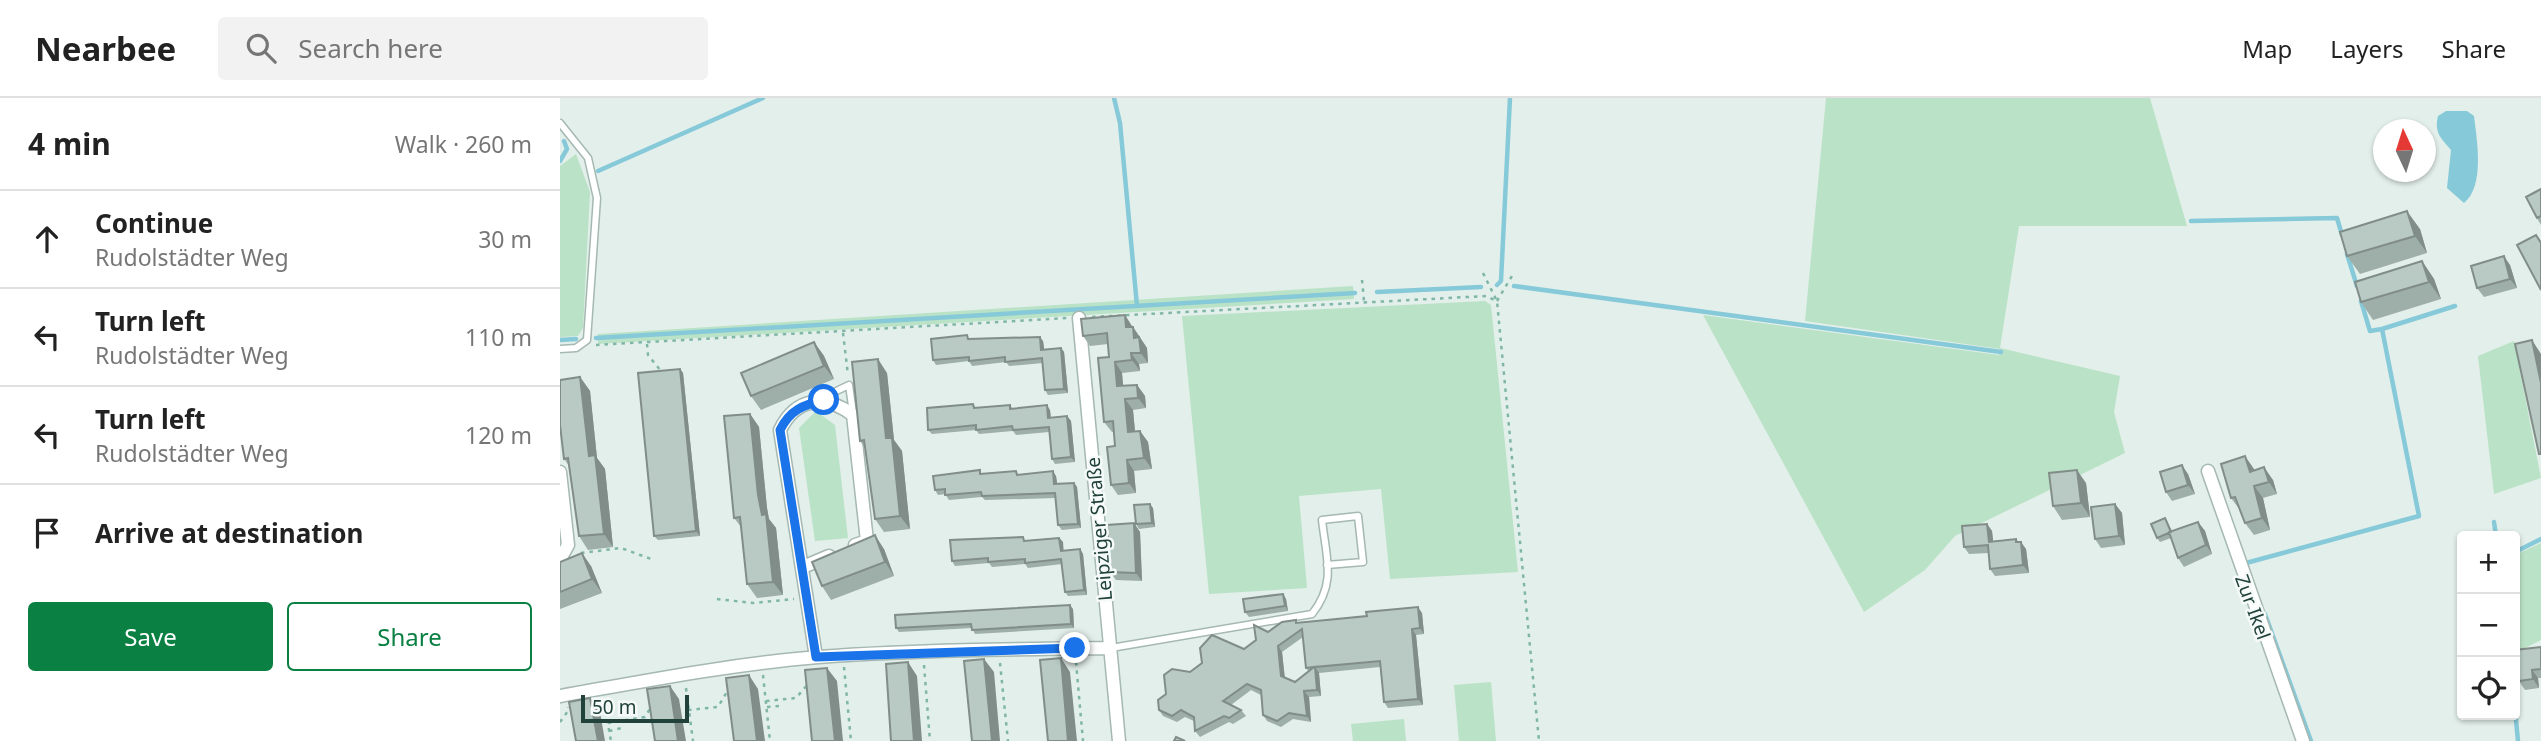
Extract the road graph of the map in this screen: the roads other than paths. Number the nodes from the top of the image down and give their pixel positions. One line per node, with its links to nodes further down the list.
1 (560, 123): 3 (lane)
2 (1079, 317): 11 (street, Leipziger Straße)
3 (560, 349)
4 (824, 400): 5 (street); 5 (lane); 10 (street)
5 (853, 415): 10 (street)
6 (2208, 471): 15 (street, Zur Ikel)
7 (560, 472): 8 (street)
8 (562, 557)
9 (1327, 565): 9 (lane); 11 (lane)
10 (803, 567): 12 (street)
11 (1111, 648): 12 (street); 14 (street, Leipziger Straße)
12 (811, 658): 13 (street)
13 (560, 696)
14 (1119, 741)
15 (2302, 741)

